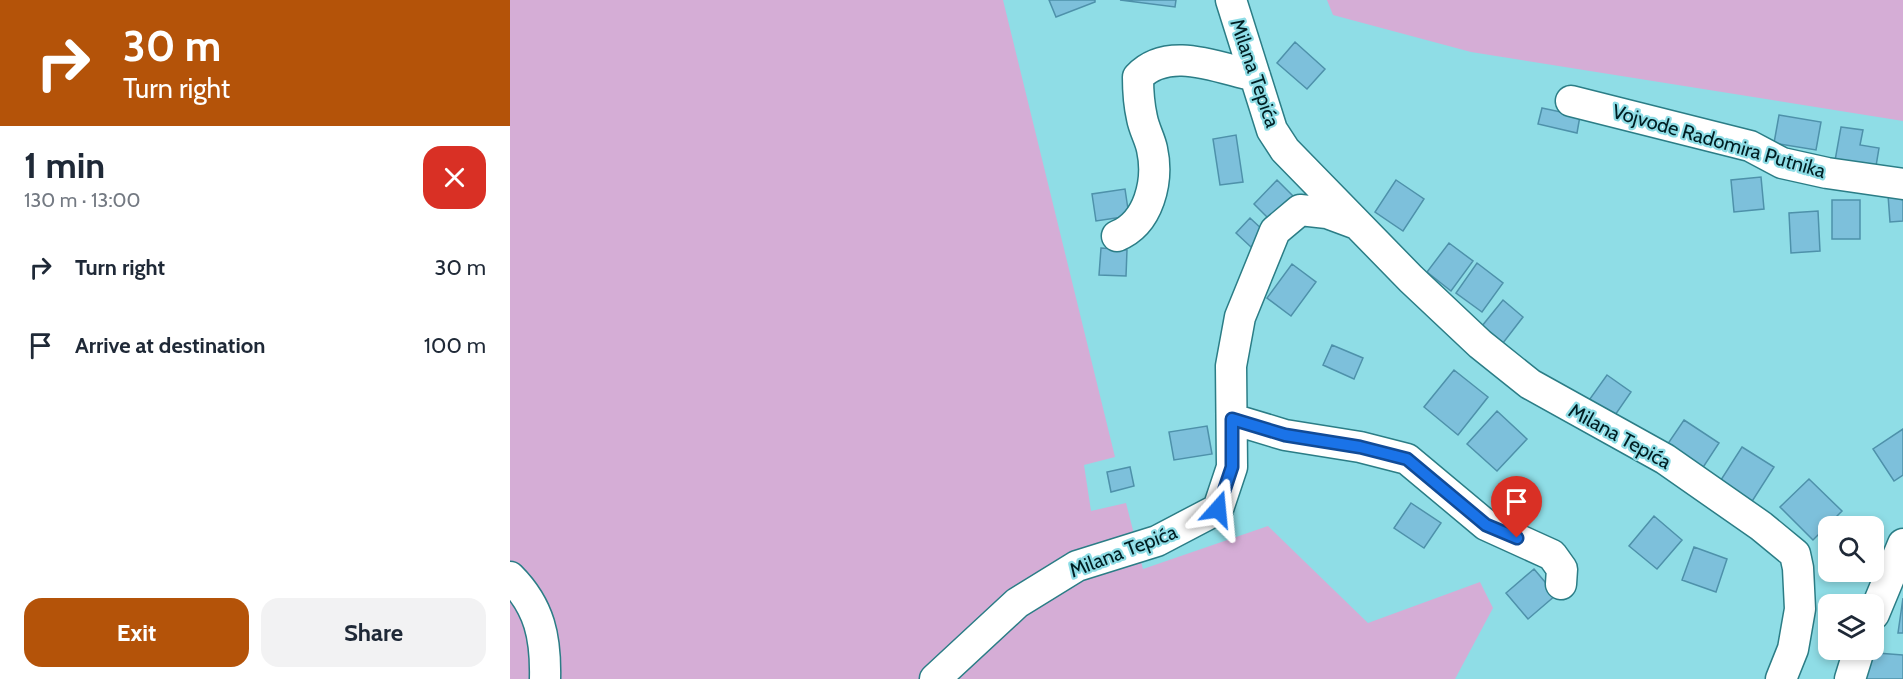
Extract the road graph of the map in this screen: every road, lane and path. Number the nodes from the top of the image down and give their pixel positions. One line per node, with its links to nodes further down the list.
1 (1231, 0): 2 (street, Milana Tepića)
2 (1255, 76): 5 (street, Milana Tepića); 6 (street)
3 (1572, 101): 4 (street, Vojvode Radomira Putnika)
4 (1903, 184)
5 (1357, 224): 7 (street, Milana Tepića); 15 (street, Milana Tepića)
6 (1117, 236)
7 (1232, 419): 9 (street); 14 (street, Milana Tepića)
8 (1903, 544): 11 (street)
9 (1561, 584)
10 (514, 590): 13 (street)
11 (1882, 594)
12 (1856, 660): 16 (street)
13 (545, 679)
14 (935, 679)
15 (1781, 679)
16 (1850, 679)

